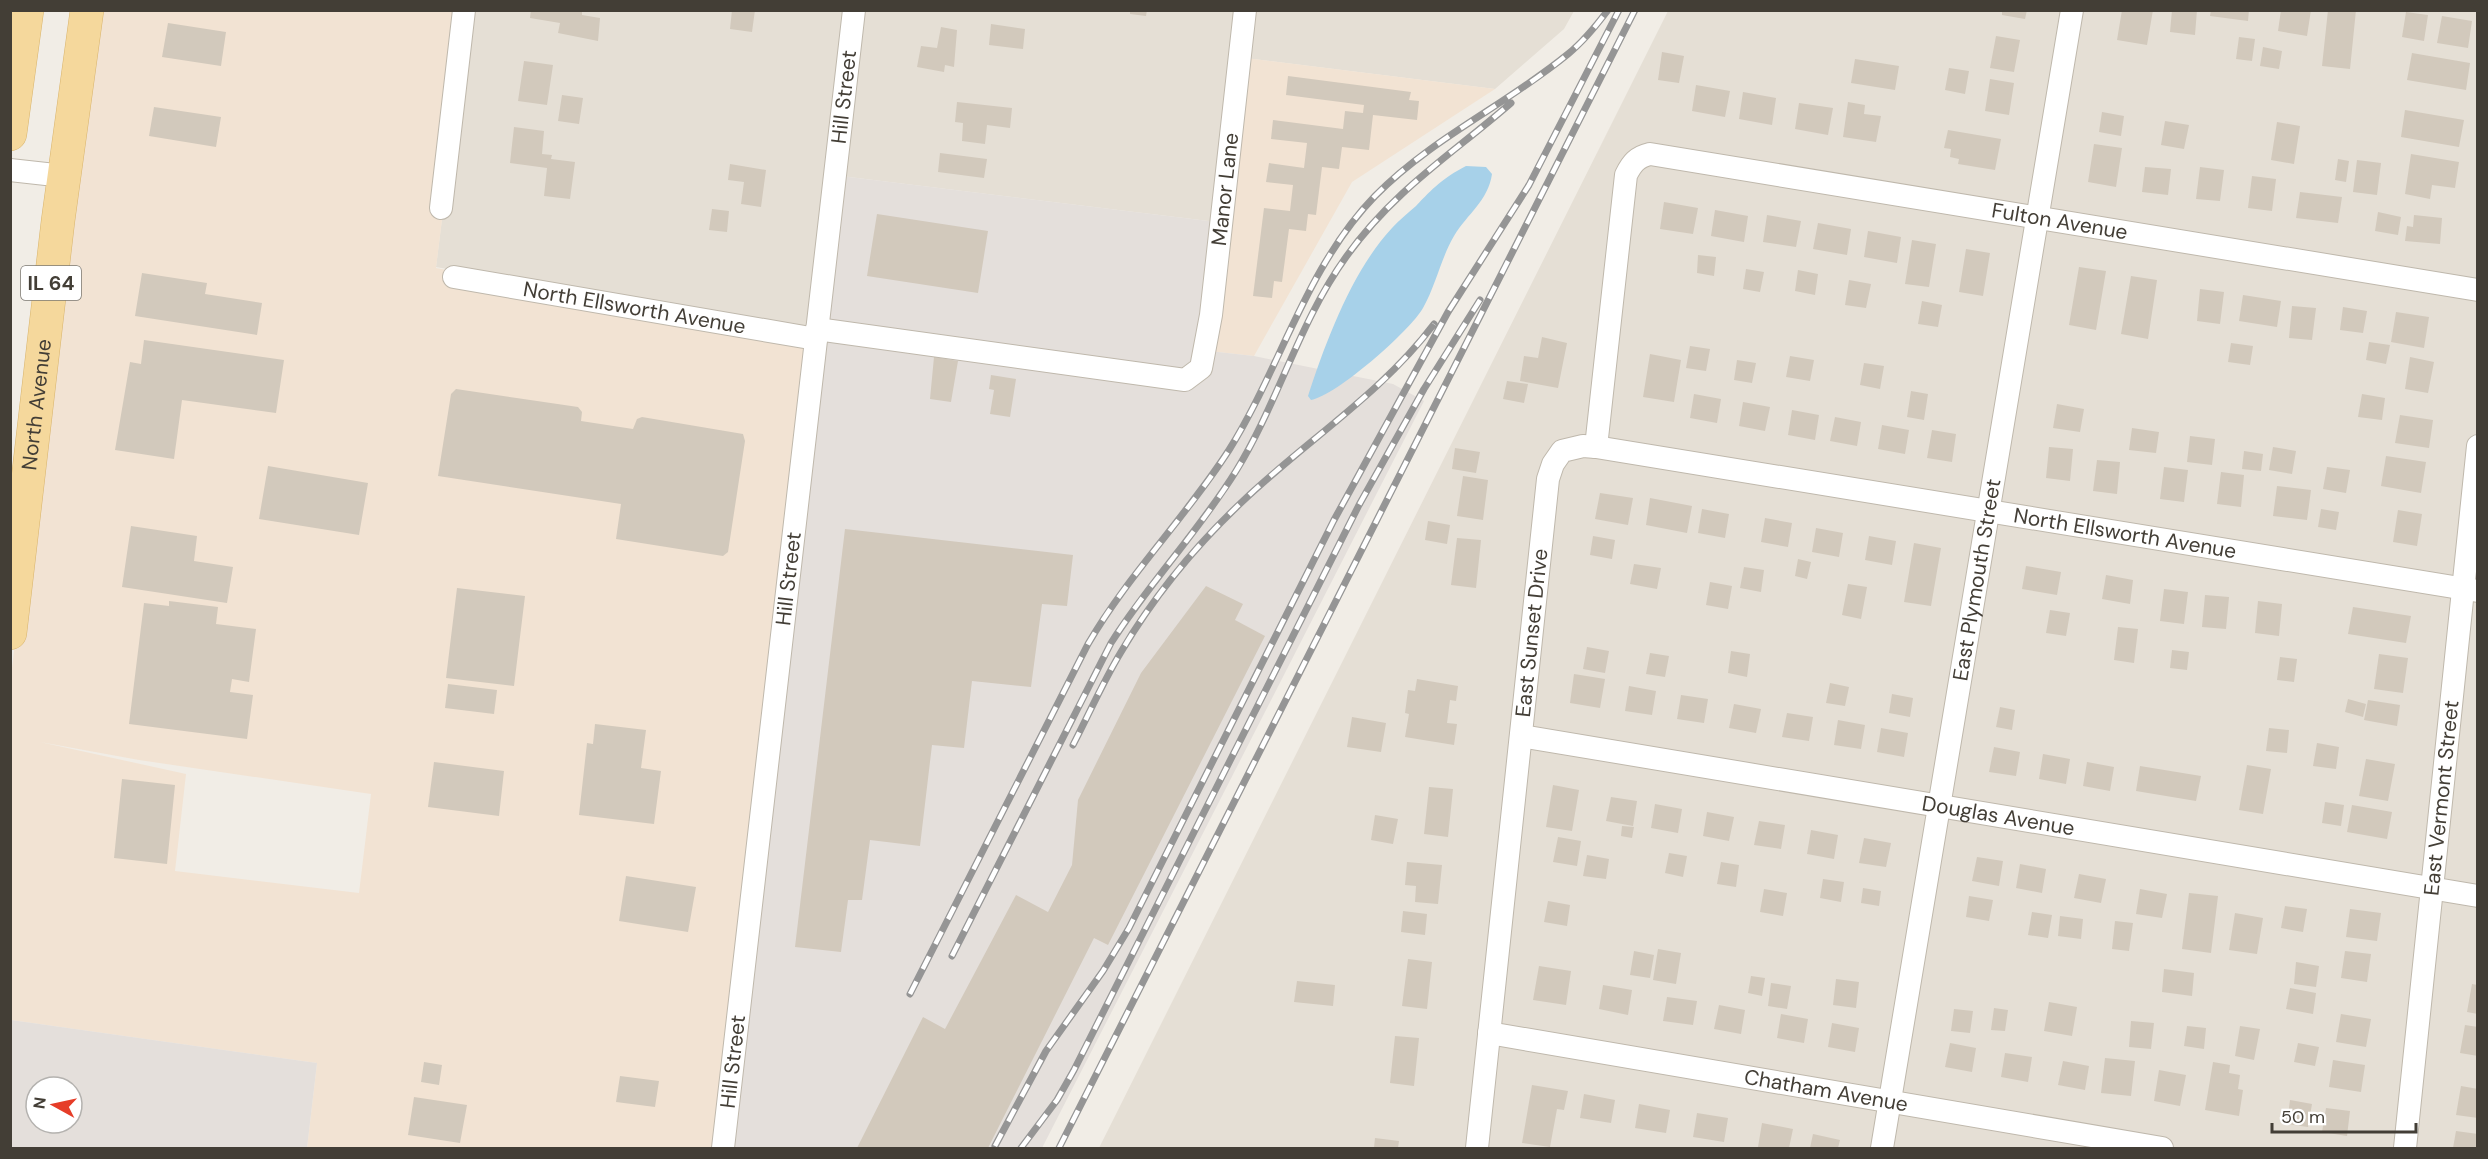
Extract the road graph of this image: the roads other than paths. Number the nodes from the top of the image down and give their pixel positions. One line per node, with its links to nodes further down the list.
1 (27, 10): 7 (main road)
2 (87, 10): 9 (main road, IL 64)
3 (464, 10): 10 (street)
4 (854, 10): 14 (street, Hill Street)
5 (1245, 10): 15 (street, Manor Lane)
6 (2072, 10): 11 (street, East Plymouth Street)
7 (10, 134)
8 (10, 170): 9 (street)
9 (64, 176): 20 (main road, North Avenue / IL 64)
10 (441, 208)
11 (2037, 216): 13 (street, Fulton Avenue); 17 (street, Fulton Avenue); 18 (street, East Plymouth Street)
12 (454, 277): 14 (street, North Ellsworth Avenue)
13 (2478, 290)
14 (816, 334): 15 (street, North Ellsworth Avenue); 27 (street, Hill Street)
15 (1201, 368)
16 (2478, 446): 19 (street, East Vermont Street)
17 (1596, 447): 18 (street, North Ellsworth Avenue); 21 (street, East Sunset Drive)
18 (1988, 511): 19 (street, North Ellsworth Avenue); 22 (street, East Plymouth Street)
19 (2470, 589): 23 (street, East Vermont Street)
20 (10, 633)
21 (1521, 736): 22 (street, Douglas Avenue); 25 (street, East Sunset Drive)
22 (1939, 806): 23 (street, Douglas Avenue); 26 (street, East Plymouth Street)
23 (2432, 888): 24 (street, Douglas Avenue); 31 (street, East Vermont Street)
24 (2478, 896)
25 (1489, 1033): 26 (street, Chatham Avenue); 28 (street, East Sunset Drive)
26 (1890, 1102): 29 (street, East Plymouth Street); 30 (street, Chatham Avenue)
27 (723, 1149)
28 (1477, 1149)
29 (1882, 1149)
30 (2162, 1149)
31 (2405, 1149)

